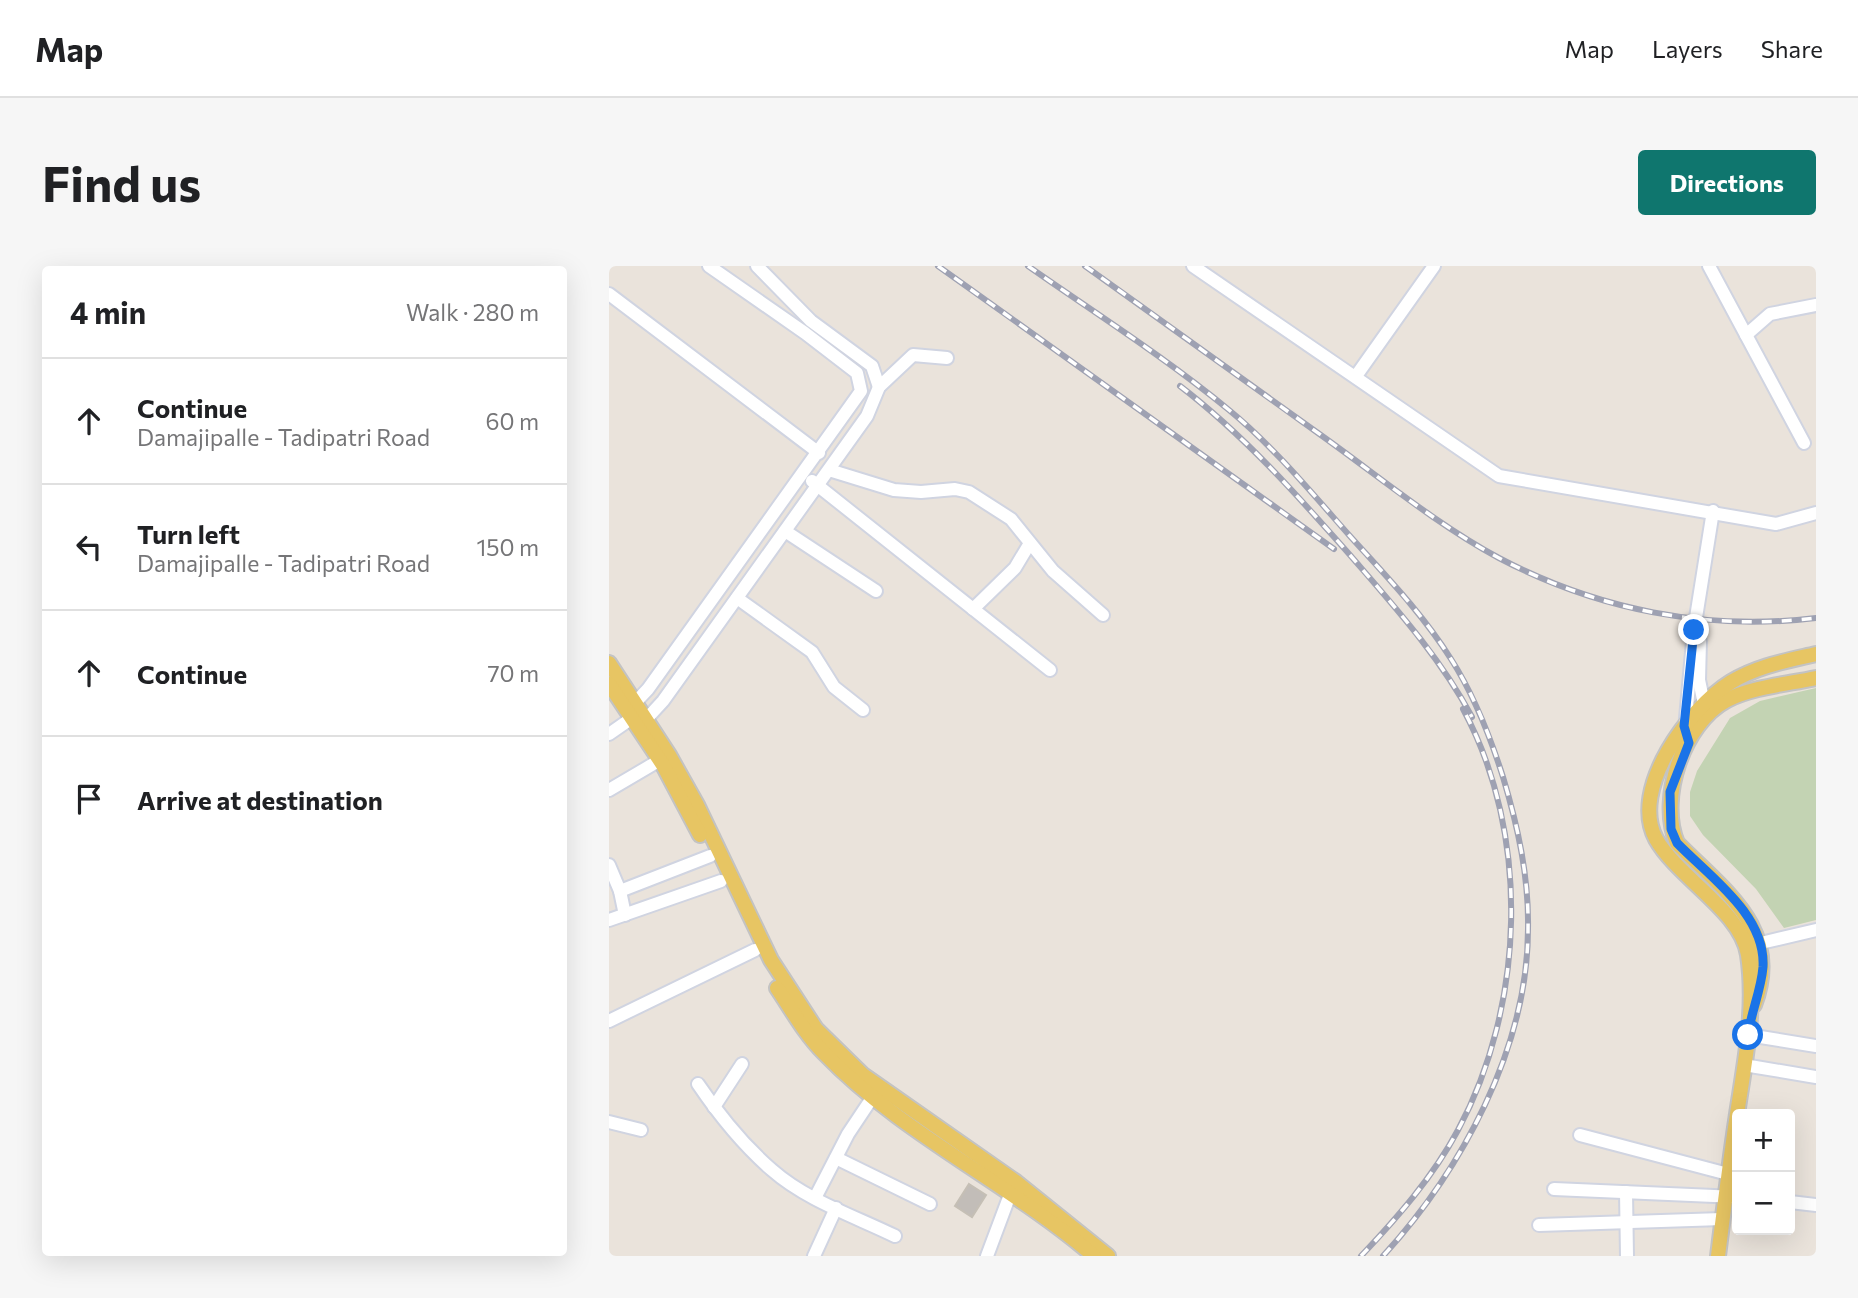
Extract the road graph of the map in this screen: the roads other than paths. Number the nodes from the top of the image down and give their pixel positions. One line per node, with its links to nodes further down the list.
1 (709, 266): 12 (street)
2 (757, 266): 11 (street)
3 (1193, 266): 10 (street)
4 (1434, 266): 10 (street)
5 (1709, 266): 8 (street)
6 (609, 294): 14 (street)
7 (1816, 305): 8 (street)
8 (1746, 335): 13 (street)
9 (947, 358): 11 (street)
10 (1356, 376): 18 (street)
11 (879, 387): 12 (street); 15 (street)
12 (862, 391): 14 (street)
13 (1804, 443)
14 (819, 453): 16 (street)
15 (829, 470): 17 (street); 21 (street)
16 (803, 475): 17 (street); 22 (street)
17 (818, 485): 20 (street); 26 (street)
18 (1716, 512): 19 (street); 33 (street); 36 (street)
19 (1816, 513)
20 (785, 531): 23 (street); 24 (street)
21 (1030, 544): 26 (street); 27 (street)
22 (745, 555): 23 (street); 35 (street)
23 (759, 566): 25 (street)
24 (876, 591)
25 (737, 598): 34 (street); 35 (street)
26 (973, 609): 30 (street)
27 (1103, 615)
28 (1816, 654): 33 (main road)
29 (609, 663): 35 (main road)
30 (1050, 670)
31 (1816, 678): 38 (main road)
32 (609, 685): 35 (main road)
33 (1704, 704): 36 (main road)
34 (863, 710)
35 (636, 716): 37 (street); 39 (main road); 81 (main road)
36 (1684, 726): 38 (street); 50 (main road)
37 (609, 734)
38 (1689, 743): 48 (main road)
39 (660, 760): 40 (street); 41 (main road)
40 (609, 790)
41 (710, 856): 43 (main road); 44 (street)
42 (609, 865): 44 (street)
43 (721, 881): 45 (street); 49 (main road)
44 (620, 891): 45 (street)
45 (625, 915): 46 (street)
46 (609, 920)
47 (1816, 930): 48 (street)
48 (1761, 943): 50 (main road)
49 (755, 950): 51 (street); 58 (main road)
50 (1750, 1015): 52 (main road)
51 (609, 1021)
52 (1748, 1035): 53 (street); 55 (main road)
53 (1816, 1046)
54 (742, 1064): 59 (street)
55 (1744, 1065): 56 (street); 64 (main road)
56 (1816, 1077)
57 (698, 1084): 59 (street)
58 (872, 1098): 63 (street); 66 (main road)
59 (714, 1107): 69 (street)
60 (609, 1122): 61 (street)
61 (641, 1130)
62 (1580, 1135): 64 (street)
63 (835, 1158): 69 (street); 71 (street)
64 (1728, 1174): 68 (main road)
65 (1553, 1189): 67 (street)
66 (1011, 1192): 79 (street); 80 (main road)
67 (1626, 1192): 68 (street); 75 (street)
68 (1731, 1196): 74 (main road)
69 (815, 1198): 73 (street)
70 (1795, 1203): 72 (street)
71 (930, 1204)
72 (1816, 1205)
73 (836, 1208): 77 (street); 78 (street)
74 (1722, 1219): 75 (street); 83 (main road)
75 (1626, 1223): 76 (street); 82 (street)
76 (1539, 1225)
77 (895, 1236)
78 (814, 1256)
79 (988, 1256)
80 (1094, 1256)
81 (1108, 1256)
82 (1627, 1256)
83 (1718, 1256)

